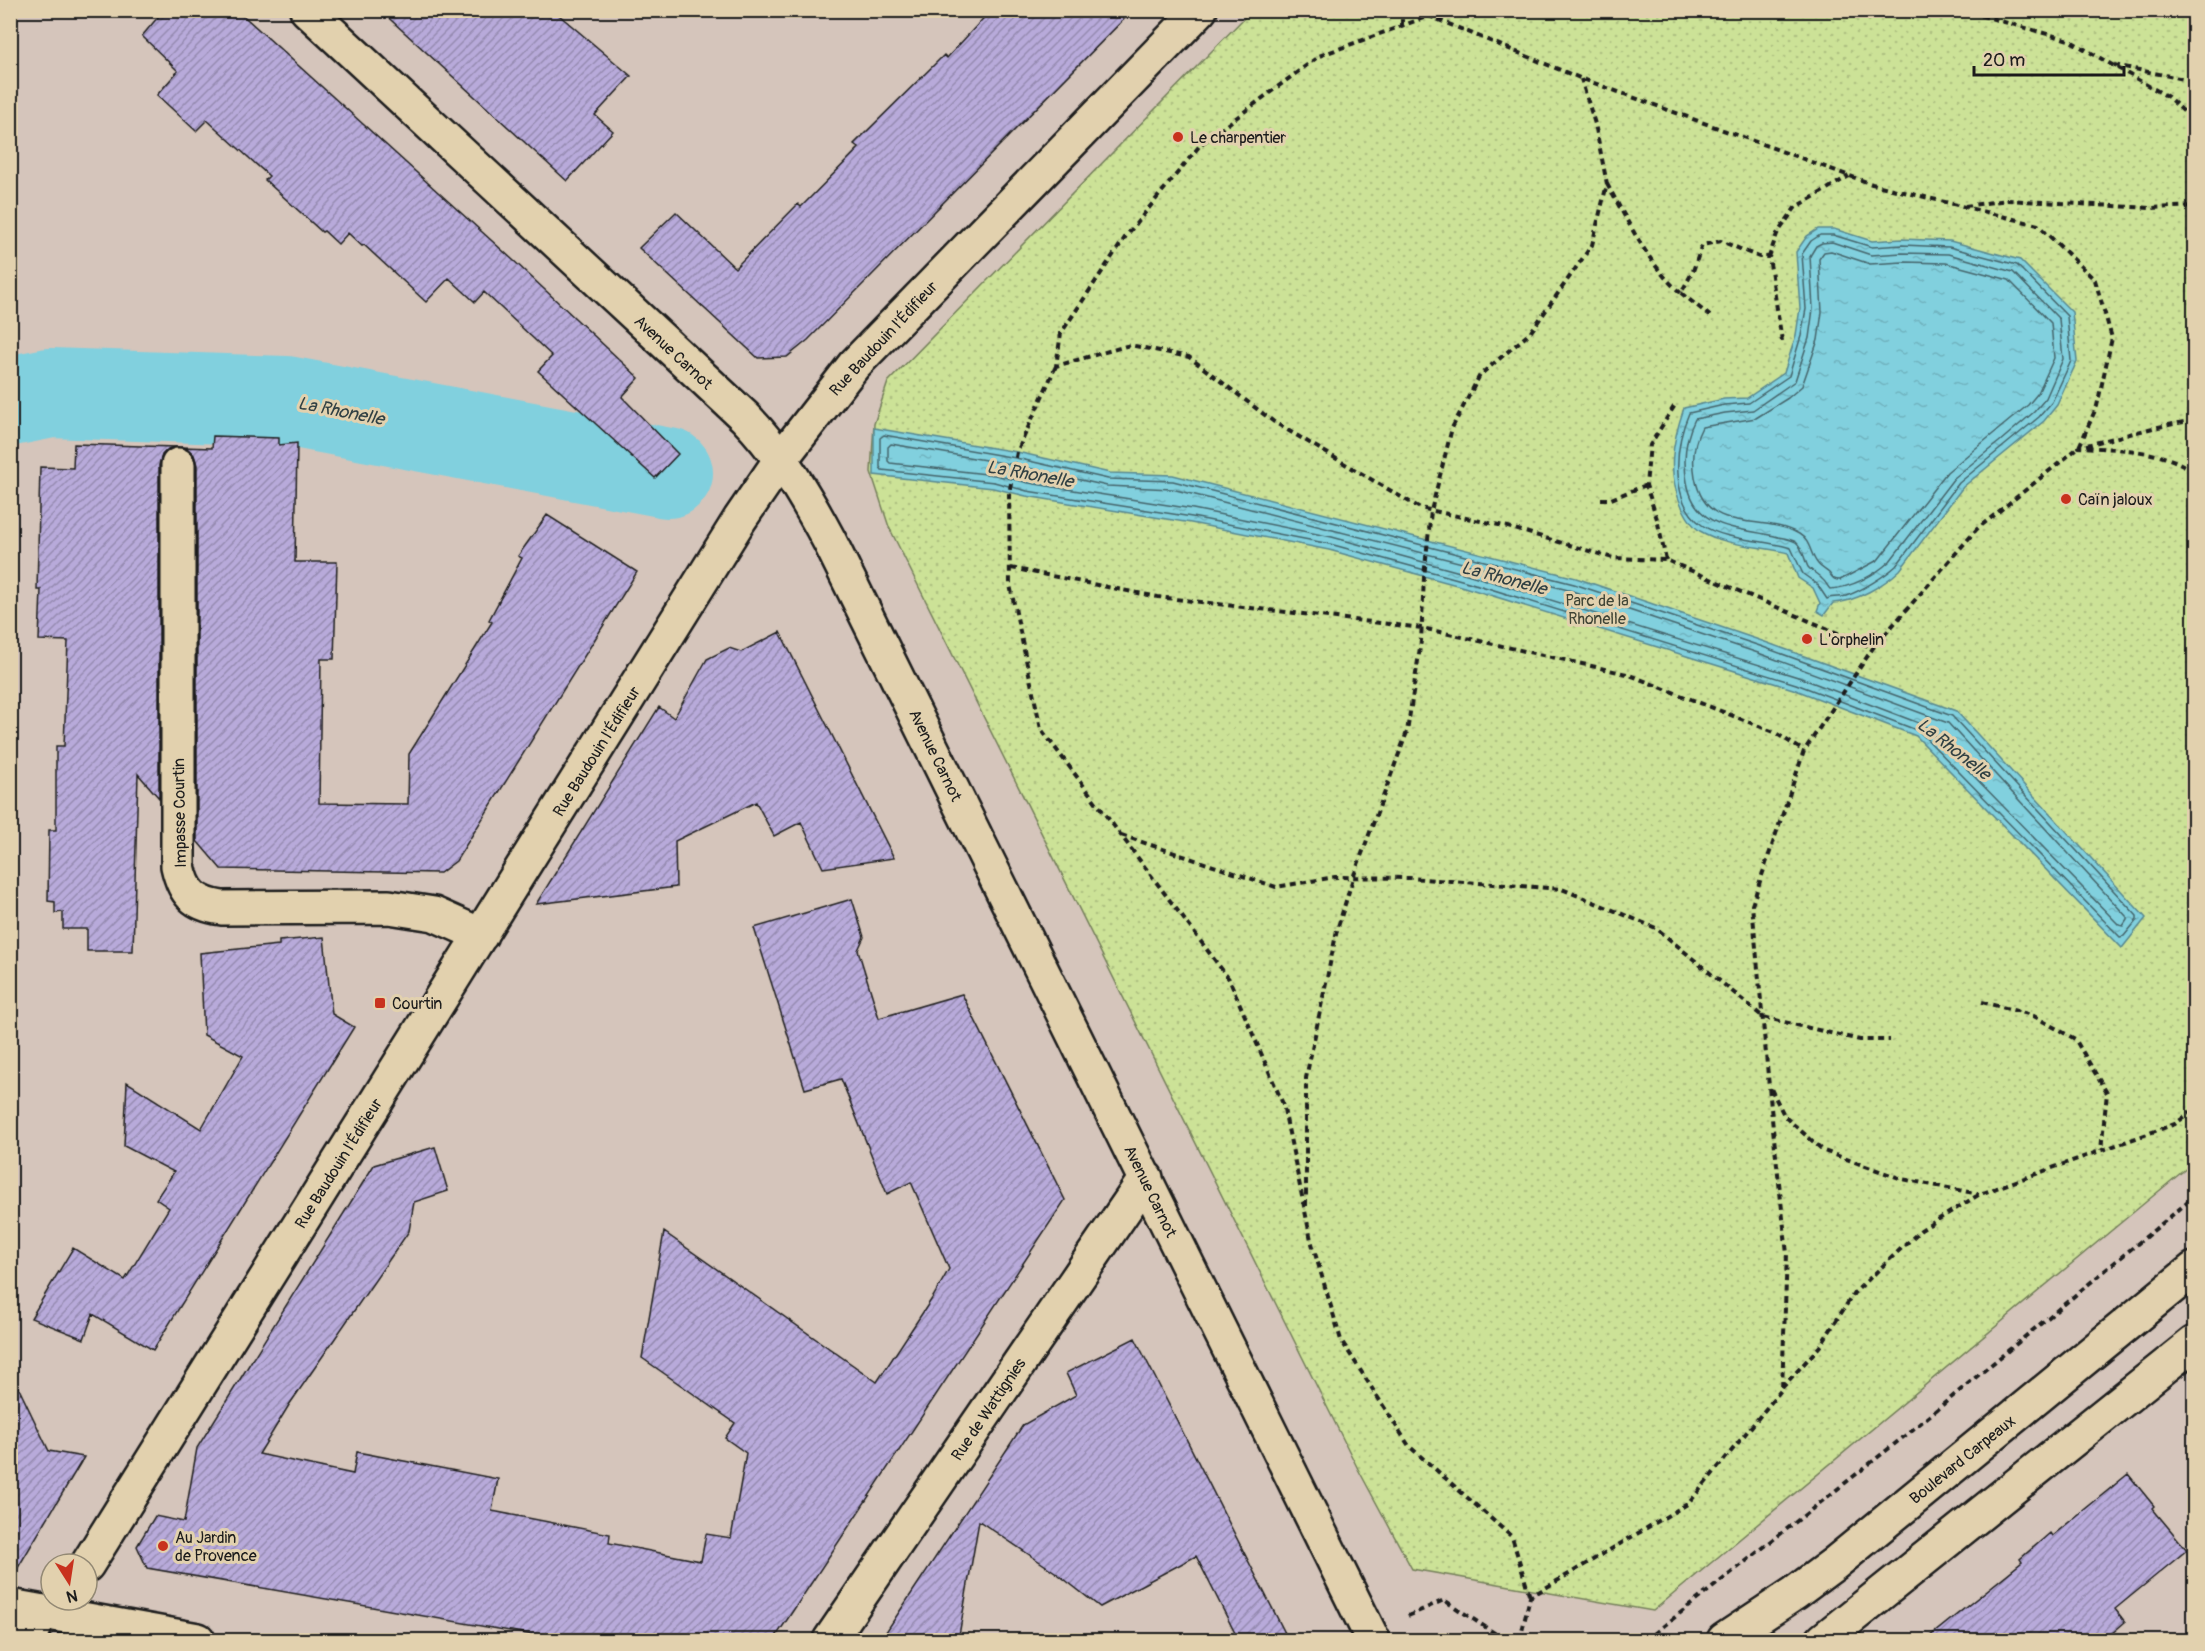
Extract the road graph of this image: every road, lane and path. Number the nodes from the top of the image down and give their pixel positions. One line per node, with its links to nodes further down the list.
1 (307, 10): 24 (street, Avenue Carnot)
2 (1200, 10): 24 (street, Rue Baudouin l'Édifieur)
3 (1402, 10): 7 (path)
4 (1449, 10): 6 (path)
5 (1961, 10): 8 (path)
6 (1429, 16): 7 (path); 9 (path)
7 (1402, 25): 20 (path)
8 (2111, 64): 10 (path); 11 (path)
9 (1580, 78): 12 (path); 13 (path)
10 (2194, 81)
11 (2194, 121)
12 (1849, 176): 14 (path); 16 (path)
13 (1607, 184): 17 (path); 29 (path)
14 (1961, 206): 15 (path); 23 (path)
15 (2194, 207)
16 (1769, 257): 17 (path); 19 (path)
17 (1681, 293): 18 (path)
18 (1710, 316)
19 (1782, 341)
20 (1056, 366): 29 (path); 31 (path)
21 (1675, 405): 27 (path)
22 (2194, 420): 23 (path)
23 (2079, 447): 26 (path); 33 (path)
24 (781, 459): 37 (street, Rue Baudouin l'Édifieur); 44 (street, Avenue Carnot)
25 (178, 465): 37 (street, Impasse Courtin)
26 (2194, 472)
27 (1646, 484): 28 (path); 30 (path)
28 (1601, 499)
29 (1431, 511): 30 (path); 32 (path)
30 (1666, 560): 33 (path)
31 (1011, 568): 32 (path); 35 (path)
32 (1422, 628): 34 (path); 36 (path)
33 (1873, 648): 34 (path)
34 (1804, 751): 39 (path)
35 (1120, 835): 36 (path); 47 (path)
36 (1353, 878): 39 (path); 47 (path)
37 (481, 935): 51 (street, Rue Baudouin l'Édifieur)
38 (1982, 1002): 43 (path)
39 (1763, 1017): 40 (path); 41 (path)
40 (1890, 1040)
41 (1769, 1087): 45 (path); 50 (path)
42 (2194, 1110): 43 (path)
43 (2101, 1150): 45 (path)
44 (1146, 1178): 57 (street, Rue de Wattignies); 58 (street, Avenue Carnot)
45 (1980, 1194): 50 (path)
46 (2194, 1197): 61 (path)
47 (1306, 1216): 52 (path)
48 (2194, 1269): 62 (street, Boulevard Carpeaux)
49 (2194, 1345): 63 (street)
50 (1782, 1389): 52 (path)
51 (95, 1552)
52 (1530, 1597): 60 (path)
53 (1444, 1600): 59 (path)
54 (10, 1606): 55 (street)
55 (52, 1617): 56 (street)
56 (198, 1641)
57 (830, 1641)
58 (1373, 1641)
59 (1505, 1641)
60 (1520, 1641)
61 (1646, 1641)
62 (1724, 1641)
63 (1823, 1641)

